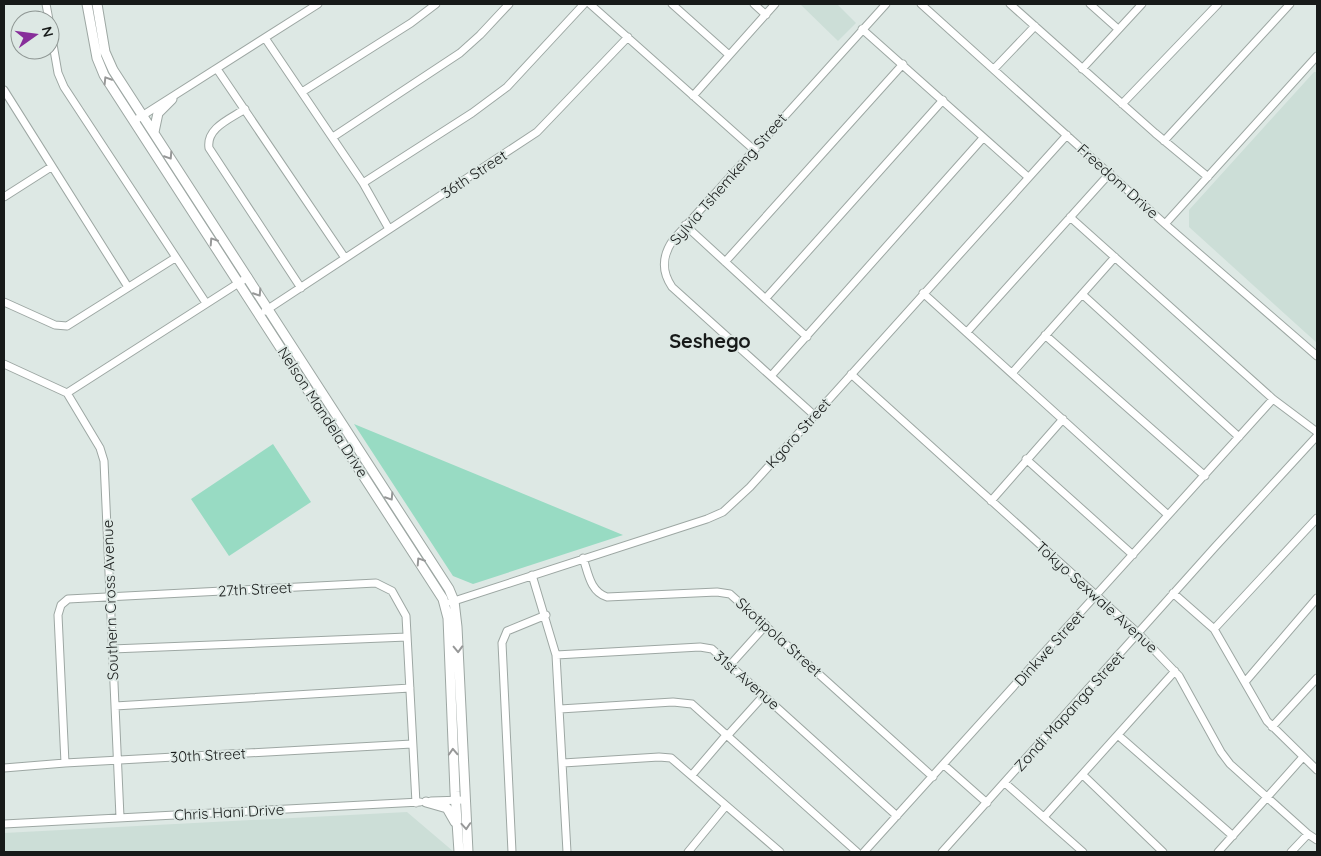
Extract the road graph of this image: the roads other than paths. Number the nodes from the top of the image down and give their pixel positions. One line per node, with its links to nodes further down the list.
1 (87, 4): 39 (main road, Nelson Mandela Drive, one-way to 1)
2 (97, 4): 38 (main road, Nelson Mandela Drive)
3 (318, 4): 23 (street)
4 (436, 4): 32 (street)
5 (509, 4): 42 (street)
6 (584, 4): 50 (street)
7 (590, 4): 22 (street)
8 (672, 4): 24 (street)
9 (754, 4): 18 (street)
10 (775, 4): 18 (street)
11 (886, 4): 20 (street, Sylvia Tshemkeng Street)
12 (921, 4): 28 (street, Freedom Drive)
13 (1010, 4): 19 (street)
14 (1090, 4): 21 (street)
15 (1142, 4): 21 (street)
16 (1218, 4): 36 (street)
17 (1290, 4): 44 (street)
18 (766, 14): 24 (street)
19 (1035, 26): 28 (street); 30 (street)
20 (862, 29): 27 (street); 45 (street, Sylvia Tshemkeng Street)
21 (1118, 29): 30 (street)
22 (628, 37): 33 (street); 55 (street, 36th Street)
23 (265, 38): 29 (street); 32 (street)
24 (728, 54): 33 (street)
25 (1317, 56): 49 (street)
26 (57, 60): 57 (street)
27 (903, 64): 35 (street); 59 (street)
28 (994, 68): 41 (street, Freedom Drive)
29 (217, 69): 34 (street); 37 (street)
30 (1082, 69): 36 (street)
31 (4, 90): 46 (street)
32 (302, 92): 42 (street)
33 (693, 96): 45 (street)
34 (172, 99): 38 (street); 40 (main road)
35 (943, 100): 43 (street); 66 (street)
36 (1122, 104): 44 (street)
37 (245, 108): 58 (street); 63 (street)
38 (143, 115): 39 (street); 40 (main road, Nelson Mandela Drive)
39 (134, 121): 61 (main road, Nelson Mandela Drive, one-way to 39)
40 (154, 133): 60 (main road, Nelson Mandela Drive, one-way to 60)
41 (1067, 135): 47 (street, Freedom Drive); 48 (street, Kgoro Street)
42 (332, 137): 50 (street)
43 (983, 138): 48 (street); 73 (street)
44 (1164, 140): 49 (street)
45 (753, 149): 54 (street, Sylvia Tshemkeng Street)
46 (51, 167): 51 (street); 62 (street)
47 (1110, 173): 52 (street); 53 (street, Freedom Drive)
48 (1028, 177): 64 (street, Kgoro Street)
49 (1208, 177): 53 (street)
50 (363, 183): 55 (street)
51 (4, 196)
52 (1070, 217): 56 (street); 71 (street)
53 (1165, 224): 74 (street, Freedom Drive)
54 (685, 225): 59 (street); 78 (street, Sylvia Tshemkeng Street)
55 (389, 229): 58 (street, 36th Street)
56 (1115, 257): 65 (street); 80 (street)
57 (175, 258): 62 (street); 68 (street)
58 (344, 258): 63 (street, 36th Street)
59 (725, 262): 66 (street)
60 (248, 277): 61 (street); 69 (main road, Nelson Mandela Drive, one-way to 69)
61 (239, 282): 68 (street); 70 (main road, Nelson Mandela Drive)
62 (128, 287): 67 (street)
63 (301, 288): 69 (street, 36th Street)
64 (923, 293): 71 (street); 77 (street, Kgoro Street)
65 (1082, 294): 72 (street); 85 (street)
66 (766, 298): 73 (street)
67 (4, 302)
68 (206, 303): 79 (street)
69 (269, 309): 70 (street, 36th Street); 98 (main road, Nelson Mandela Drive, one-way to 98)
70 (260, 314): 98 (main road, Nelson Mandela Drive, one-way to 70)
71 (968, 332): 76 (street)
72 (1045, 335): 76 (street); 87 (street)
73 (807, 337): 78 (street)
74 (1317, 356)
75 (4, 364): 79 (street)
76 (1013, 372): 82 (street)
77 (851, 374): 81 (street, Kgoro Street); 88 (street, Tokyo Sexwale Avenue)
78 (772, 376): 81 (street, Sylvia Tshemkeng Street)
79 (67, 394): 96 (street, Southern Cross Avenue)
80 (1273, 399): 83 (street); 85 (street, Dinkwe Street)
81 (814, 415): 92 (street, Kgoro Street)
82 (1063, 419): 86 (street); 89 (street)
83 (1317, 432)
84 (1317, 436): 94 (street, Zondi Mapanga Street)
85 (1239, 437): 87 (street, Dinkwe Street)
86 (1026, 460): 88 (street); 91 (street)
87 (1205, 476): 89 (street, Dinkwe Street)
88 (990, 501): 95 (street, Tokyo Sexwale Avenue)
89 (1168, 515): 91 (street, Dinkwe Street)
90 (1317, 518): 101 (street)
91 (1133, 555): 95 (street, Dinkwe Street)
92 (583, 558): 93 (street, Kgoro Street); 100 (street, Skotipola Street)
93 (532, 575): 98 (street, Kgoro Street); 99 (street)
94 (1173, 593): 101 (street); 102 (street, Zondi Mapanga Street)
95 (1097, 595): 102 (street, Tokyo Sexwale Avenue); 122 (street, Dinkwe Street)
96 (109, 597): 103 (street, 27th Street); 104 (street, Southern Cross Avenue); 120 (street, 27th Street)
97 (1317, 598): 109 (street)
98 (449, 602): 130 (main road, Nelson Mandela Drive)
99 (546, 615): 105 (street); 144 (street)
100 (766, 625): 106 (street); 127 (street, Skotipola Street)
101 (1214, 629): 109 (street)
102 (1138, 633): 107 (street, Tokyo Sexwale Avenue); 128 (street, Zondi Mapanga Street)
103 (407, 637): 104 (street); 110 (street, 27th Street)
104 (112, 650): 112 (street, Southern Cross Avenue)
105 (556, 655): 106 (street, 31st Avenue); 113 (street)
106 (731, 664): 111 (street, 31st Avenue)
107 (1175, 672): 116 (street); 129 (street, Tokyo Sexwale Avenue)
108 (1317, 678): 114 (street)
109 (1245, 682): 114 (street)
110 (410, 688): 112 (street); 117 (street, 27th Street)
111 (764, 695): 115 (street); 134 (street, 31st Avenue)
112 (115, 706): 119 (street, Southern Cross Avenue)
113 (560, 709): 115 (street); 121 (street)
114 (1272, 727): 118 (street)
115 (728, 735): 125 (street); 148 (street)
116 (1119, 736): 126 (street); 140 (street)
117 (412, 744): 119 (street, 30th Street); 131 (street, 27th Street)
118 (1303, 757): 124 (street); 129 (street)
119 (117, 760): 120 (street, 30th Street); 135 (street, Southern Cross Avenue)
120 (65, 763): 123 (street, 30th Street)
121 (563, 763): 125 (street); 145 (street)
122 (944, 765): 127 (street, Dinkwe Street); 132 (street)
123 (4, 768)
124 (1317, 770)
125 (692, 775): 133 (street)
126 (1084, 776): 136 (street); 152 (street)
127 (933, 777): 134 (street, Dinkwe Street)
128 (1005, 782): 132 (street, Zondi Mapanga Street); 136 (street)
129 (1267, 799): 139 (street, Tokyo Sexwale Avenue); 140 (street)
130 (460, 800): 131 (street, Chris Hani Drive); 138 (main road, Nelson Mandela Drive); 143 (main road, Nelson Mandela Drive, one-way to 143)
131 (421, 802): 135 (street, Chris Hani Drive); 138 (main road)
132 (986, 803): 150 (street, Zondi Mapanga Street)
133 (726, 807): 146 (street); 147 (street)
134 (897, 816): 149 (street, Dinkwe Street)
135 (120, 817): 137 (street, Chris Hani Drive)
136 (1044, 817): 151 (street)
137 (4, 824)
138 (457, 827): 142 (main road, Nelson Mandela Drive)
139 (1308, 834): 141 (street, Tokyo Sexwale Avenue); 154 (street)
140 (1233, 836): 153 (street)
141 (1317, 840)
142 (460, 852)
143 (468, 852)
144 (512, 852)
145 (567, 852)
146 (688, 852)
147 (778, 852)
148 (857, 852)
149 (864, 852)
150 (942, 852)
151 (1083, 852)
152 (1163, 852)
153 (1218, 852)
154 (1291, 852)

